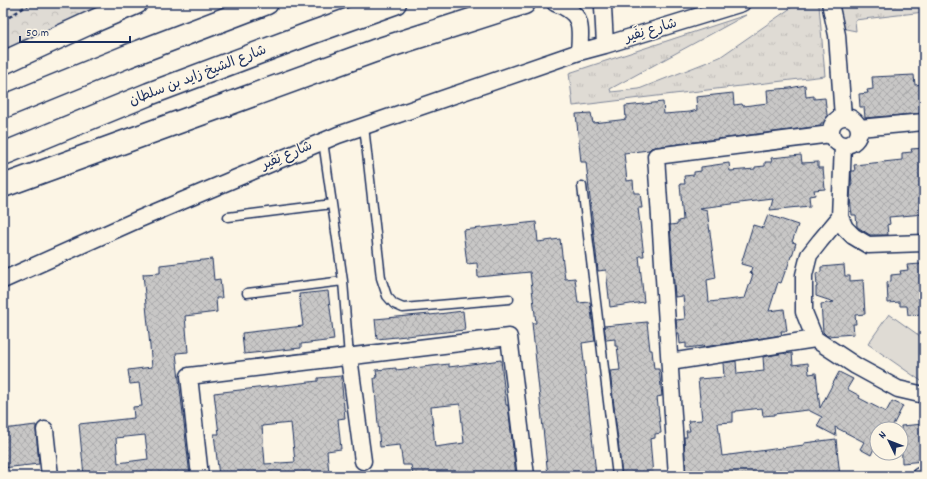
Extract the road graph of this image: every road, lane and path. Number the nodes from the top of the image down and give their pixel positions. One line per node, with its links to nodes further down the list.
1 (31, 3): 10 (path)
2 (136, 3): 13 (main road)
3 (267, 3): 14 (main road)
4 (395, 3): 22 (main road, شارع الشيخ زايد بن سلطان)
5 (524, 3): 23 (main road)
6 (555, 3): 12 (street)
7 (604, 3): 11 (street, شارع نِفَير)
8 (742, 3): 11 (street, شارع نِفَير)
9 (830, 3): 15 (street)
10 (3, 20)
11 (605, 46): 12 (street, شارع نِفَير)
12 (579, 52): 17 (street, شارع نِفَير)
13 (3, 63)
14 (3, 107)
15 (843, 117): 18 (street); 19 (street)
16 (924, 122): 18 (street)
17 (364, 126): 20 (street, شارع نِفَير); 32 (lane)
18 (859, 128): 21 (street)
19 (831, 134): 21 (street); 35 (street)
20 (323, 142): 25 (lane); 29 (street, شارع نِفَير)
21 (843, 145): 27 (street)
22 (3, 154)
23 (3, 186)
24 (582, 186): 42 (lane)
25 (332, 204): 26 (lane); 30 (lane)
26 (228, 217)
27 (840, 217): 28 (street); 33 (street)
28 (924, 243)
29 (3, 280)
30 (343, 281): 31 (lane); 34 (lane)
31 (247, 293)
32 (509, 299)
33 (816, 339): 35 (street); 36 (street)
34 (349, 357): 38 (street); 40 (street); 41 (street)
35 (670, 362): 43 (street)
36 (924, 395)
37 (45, 430): 39 (street)
38 (363, 461)
39 (50, 476)
40 (200, 476)
41 (526, 476)
42 (617, 476)
43 (677, 476)
44 (920, 476): 45 (street)
45 (924, 476)

